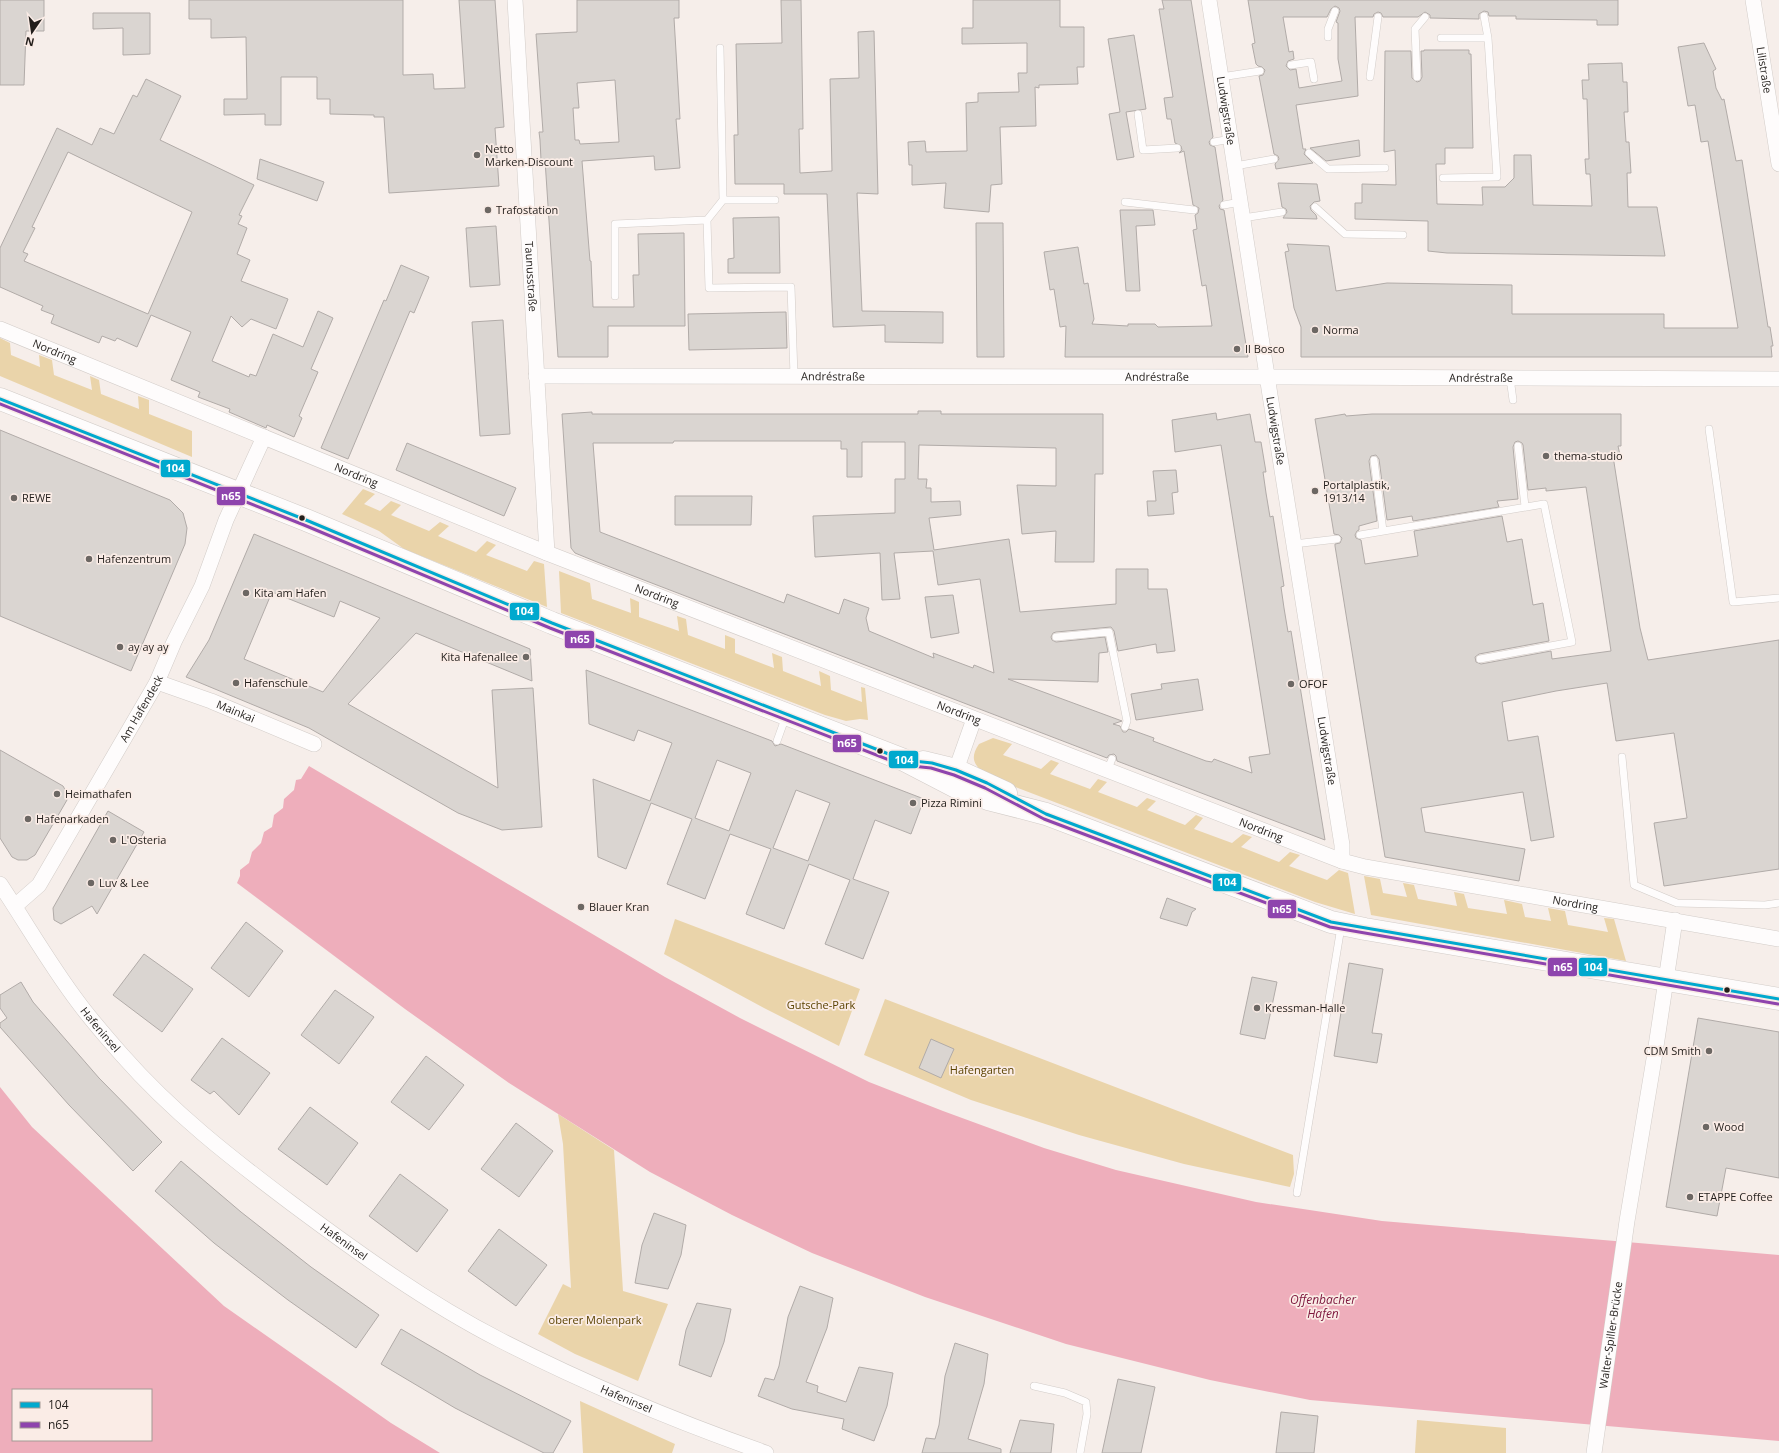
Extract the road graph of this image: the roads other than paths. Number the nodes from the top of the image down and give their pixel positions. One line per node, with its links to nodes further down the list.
1 (515, 0): 41 (street, Taunusstraße)
2 (1209, 0): 14 (street, Ludwigstraße)
3 (1753, 0): 24 (street, Lilistraße)
4 (1334, 11): 8 (lane)
5 (1484, 16): 10 (lane)
6 (1378, 17): 15 (lane)
7 (1425, 17): 16 (lane)
8 (1328, 37)
9 (1440, 38): 10 (lane)
10 (1488, 38): 27 (lane)
11 (720, 48): 28 (lane)
12 (1291, 65): 17 (lane)
13 (1260, 71): 14 (lane)
14 (1221, 77): 19 (street, Ludwigstraße)
15 (1370, 77)
16 (1417, 78)
17 (1314, 79)
18 (1138, 114): 21 (lane)
19 (1231, 140): 20 (lane); 25 (street, Ludwigstraße)
20 (1214, 142)
21 (1177, 148)
22 (1309, 153): 26 (lane)
23 (1274, 159): 25 (lane)
24 (1779, 164)
25 (1234, 166): 31 (street, Ludwigstraße)
26 (1385, 168)
27 (1443, 178)
28 (723, 200): 29 (lane); 37 (lane)
29 (775, 200)
30 (1125, 202): 34 (lane)
31 (1240, 202): 32 (lane); 36 (street, Ludwigstraße)
32 (1224, 205)
33 (1315, 207): 38 (lane)
34 (1194, 210)
35 (1282, 212): 36 (lane)
36 (1243, 218): 43 (street, Ludwigstraße)
37 (707, 220): 39 (lane); 42 (lane)
38 (1403, 235)
39 (615, 296)
40 (0, 329): 49 (street, Nordring)
41 (536, 376): 42 (street, Andréstraße); 58 (street, Taunusstraße)
42 (794, 376): 43 (street, Andréstraße)
43 (1267, 377): 44 (street, Andréstraße); 57 (street, Ludwigstraße)
44 (1510, 378): 45 (street, Andréstraße); 47 (lane)
45 (1779, 379)
46 (0, 399): 52 (main road)
47 (1513, 400)
48 (1709, 429): 59 (lane)
49 (264, 437): 52 (street); 58 (street, Nordring)
50 (1518, 446): 53 (lane)
51 (1374, 460): 54 (lane)
52 (238, 494): 62 (street, Am Hafendeck); 63 (main road)
53 (1525, 506): 54 (lane); 61 (lane)
54 (1383, 531): 55 (lane)
55 (1360, 535)
56 (1337, 539): 57 (lane)
57 (1294, 544): 72 (street, Ludwigstraße)
58 (547, 553): 64 (street, Nordring)
59 (1779, 598)
60 (1056, 637): 65 (lane)
61 (1480, 659)
62 (156, 682): 67 (street, Mainkai); 75 (street, Am Hafendeck)
63 (787, 714): 66 (lane); 69 (main road)
64 (974, 719): 70 (street); 72 (street, Nordring)
65 (1125, 727)
66 (777, 741)
67 (314, 744)
68 (1622, 757): 76 (lane)
69 (904, 760): 70 (main road); 71 (main road)
70 (956, 770): 71 (main road)
71 (1046, 814): 77 (main road)
72 (1342, 861): 76 (street, Nordring)
73 (0, 884): 75 (street, Hafeninsel)
74 (1779, 904): 76 (lane)
75 (15, 906): 83 (street, Hafeninsel)
76 (1676, 912): 78 (street, Nordring); 79 (street)
77 (1341, 925): 79 (main road); 81 (lane)
78 (1779, 939)
79 (1665, 980): 80 (main road); 85 (street, Walter-Spiller-Brücke)
80 (1779, 999)
81 (1296, 1193)
82 (1034, 1386): 84 (lane)
83 (766, 1453)
84 (1080, 1453)
85 (1594, 1453)

